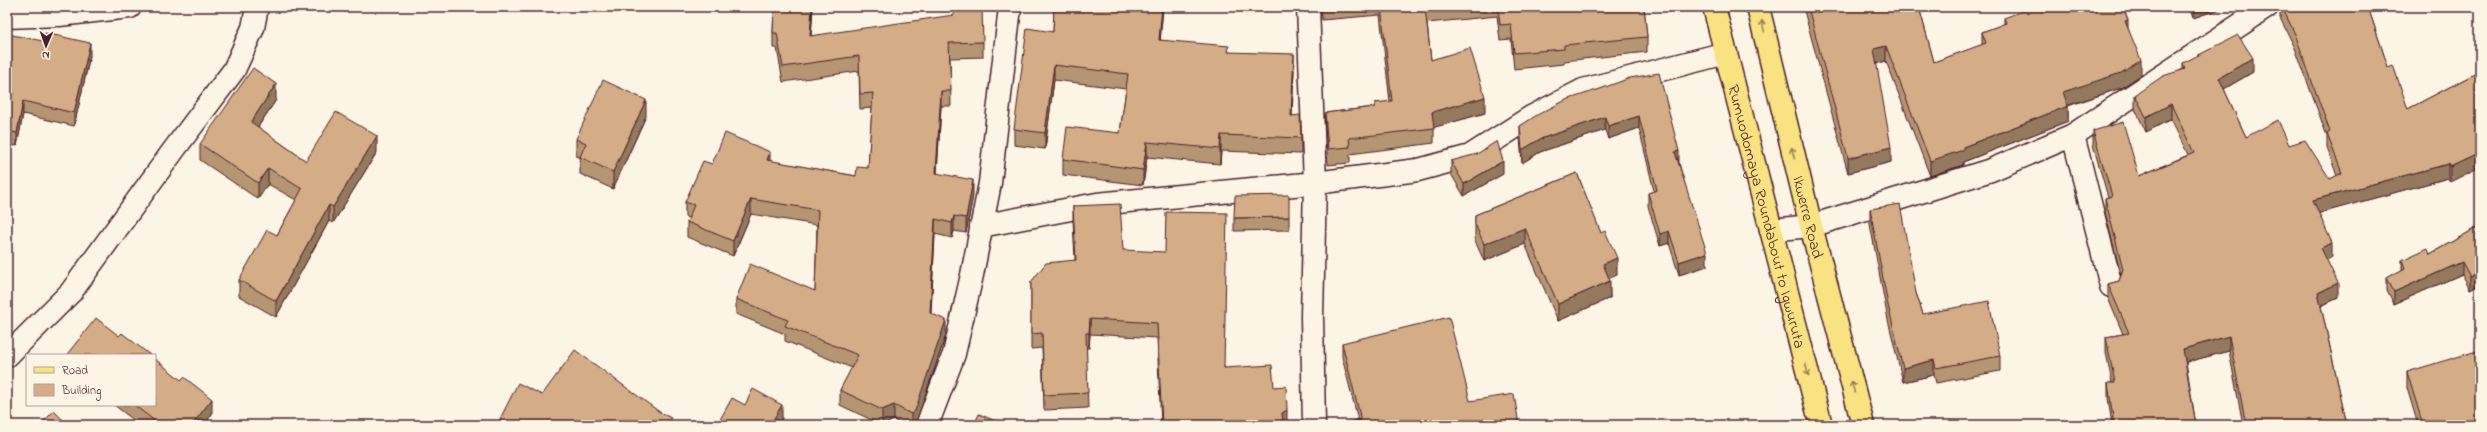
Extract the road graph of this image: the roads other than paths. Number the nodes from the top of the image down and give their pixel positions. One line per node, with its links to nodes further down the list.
1 (130, 7): 8 (street)
2 (257, 7): 16 (street)
3 (1010, 7): 12 (street)
4 (1308, 7): 11 (street)
5 (1714, 7): 9 (main road, Rumuodomaya Roundabout to Igwuruta)
6 (1758, 7): 13 (main road, Ikwerre Road, one-way to 6)
7 (2267, 7): 10 (street)
8 (7, 17)
9 (1726, 53): 11 (street); 14 (main road, Rumuodomaya Roundabout to Igwuruta)
10 (2073, 135): 13 (street); 15 (street)
11 (1315, 183): 12 (street); 18 (street)
12 (981, 226): 17 (street)
13 (1811, 226): 14 (street); 20 (main road, Ikwerre Road, one-way to 13)
14 (1772, 230): 19 (main road, Rumuodomaya Roundabout to Igwuruta, one-way to 19)
15 (2112, 286)
16 (7, 356)
17 (927, 425)
18 (1314, 425)
19 (1821, 425)
20 (1863, 425)

